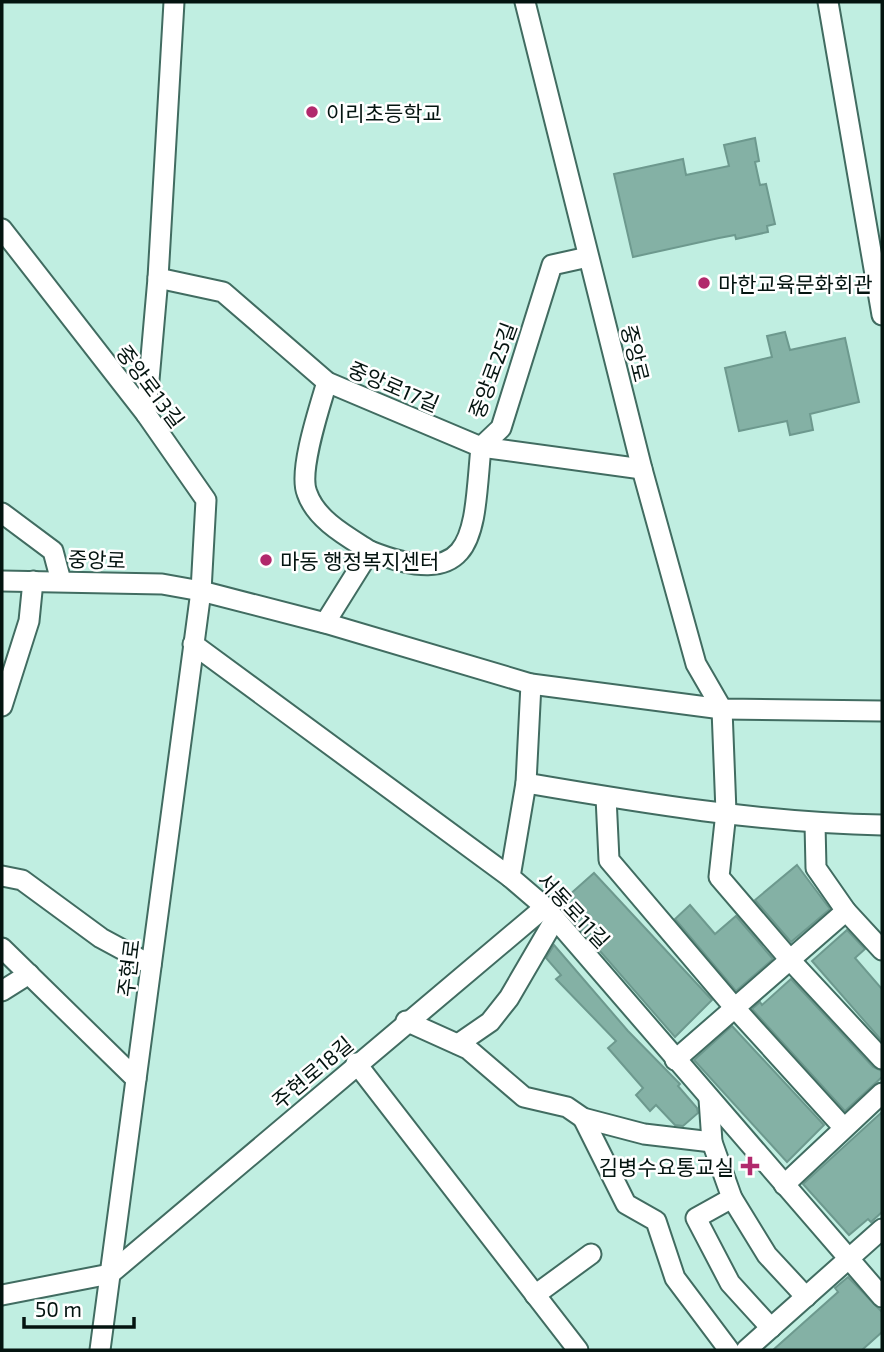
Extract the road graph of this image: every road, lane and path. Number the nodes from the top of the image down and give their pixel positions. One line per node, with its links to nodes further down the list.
1 (174, 2): 6 (street)
2 (525, 2): 5 (street, 중앙로)
3 (828, 2): 7 (street)
4 (2, 229): 9 (street, 중앙로13길)
5 (588, 257): 10 (street, 중앙로25길); 11 (street, 중앙로)
6 (159, 278): 8 (street, 중앙로17길); 9 (street)
7 (882, 315)
8 (327, 382): 10 (street, 중앙로17길); 13 (street, 중앙로25길)
9 (146, 414): 17 (street, 중앙로13길)
10 (481, 447): 11 (street, 중앙로17길); 13 (street, 중앙로25길)
11 (642, 469): 22 (street, 중앙로)
12 (2, 513): 16 (street)
13 (370, 551): 18 (street)
14 (2, 581): 15 (street, 중앙로)
15 (33, 581): 16 (street, 중앙로); 21 (street)
16 (61, 581): 17 (street, 중앙로)
17 (201, 591): 18 (street, 중앙로); 19 (street, 주현로)
18 (325, 623): 20 (street, 중앙로)
19 (193, 644): 30 (street); 36 (street, 주현로)
20 (531, 684): 22 (street, 중앙로); 24 (street, 서동로11길)
21 (2, 706)
22 (722, 709): 23 (street, 중앙로); 26 (street)
23 (882, 711)
24 (526, 783): 25 (street); 30 (street, 서동로11길)
25 (606, 797): 26 (street); 39 (street)
26 (726, 811): 27 (street); 35 (street)
27 (815, 824): 28 (street); 31 (street)
28 (882, 825)
29 (2, 876): 36 (street)
30 (510, 877): 32 (street, 서동로11길)
31 (846, 911): 34 (street); 35 (street)
32 (550, 913): 40 (street, 주현로18길); 41 (street); 43 (street, 서동로11길)
33 (2, 948): 37 (street)
34 (882, 950)
35 (790, 961): 39 (street); 42 (street)
36 (151, 965): 45 (street, 주현로)
37 (29, 974): 38 (street); 45 (street)
38 (2, 990)
39 (734, 1007): 43 (street); 49 (street)
40 (407, 1021): 41 (street); 44 (street, 주현로18길)
41 (458, 1044): 48 (street)
42 (882, 1059)
43 (675, 1060): 47 (street, 서동로11길)
44 (356, 1063): 56 (street, 주현로18길); 58 (street)
45 (136, 1079): 56 (street, 주현로)
46 (882, 1093): 49 (street)
47 (709, 1099): 50 (street); 51 (street, 서동로11길)
48 (583, 1118): 50 (street); 64 (street)
49 (845, 1128): 51 (street)
50 (712, 1142): 52 (street)
51 (784, 1185): 55 (street, 서동로11길)
52 (732, 1198): 59 (street); 61 (street)
53 (882, 1229): 55 (street)
54 (591, 1254): 58 (street)
55 (849, 1259): 59 (street); 60 (street, 서동로11길)
56 (110, 1274): 57 (street); 62 (street, 주현로)
57 (2, 1295)
58 (535, 1295): 63 (street)
59 (806, 1297): 61 (street)
60 (882, 1297)
61 (771, 1328): 65 (street)
62 (100, 1350)
63 (578, 1350)
64 (729, 1350)
65 (746, 1350)

